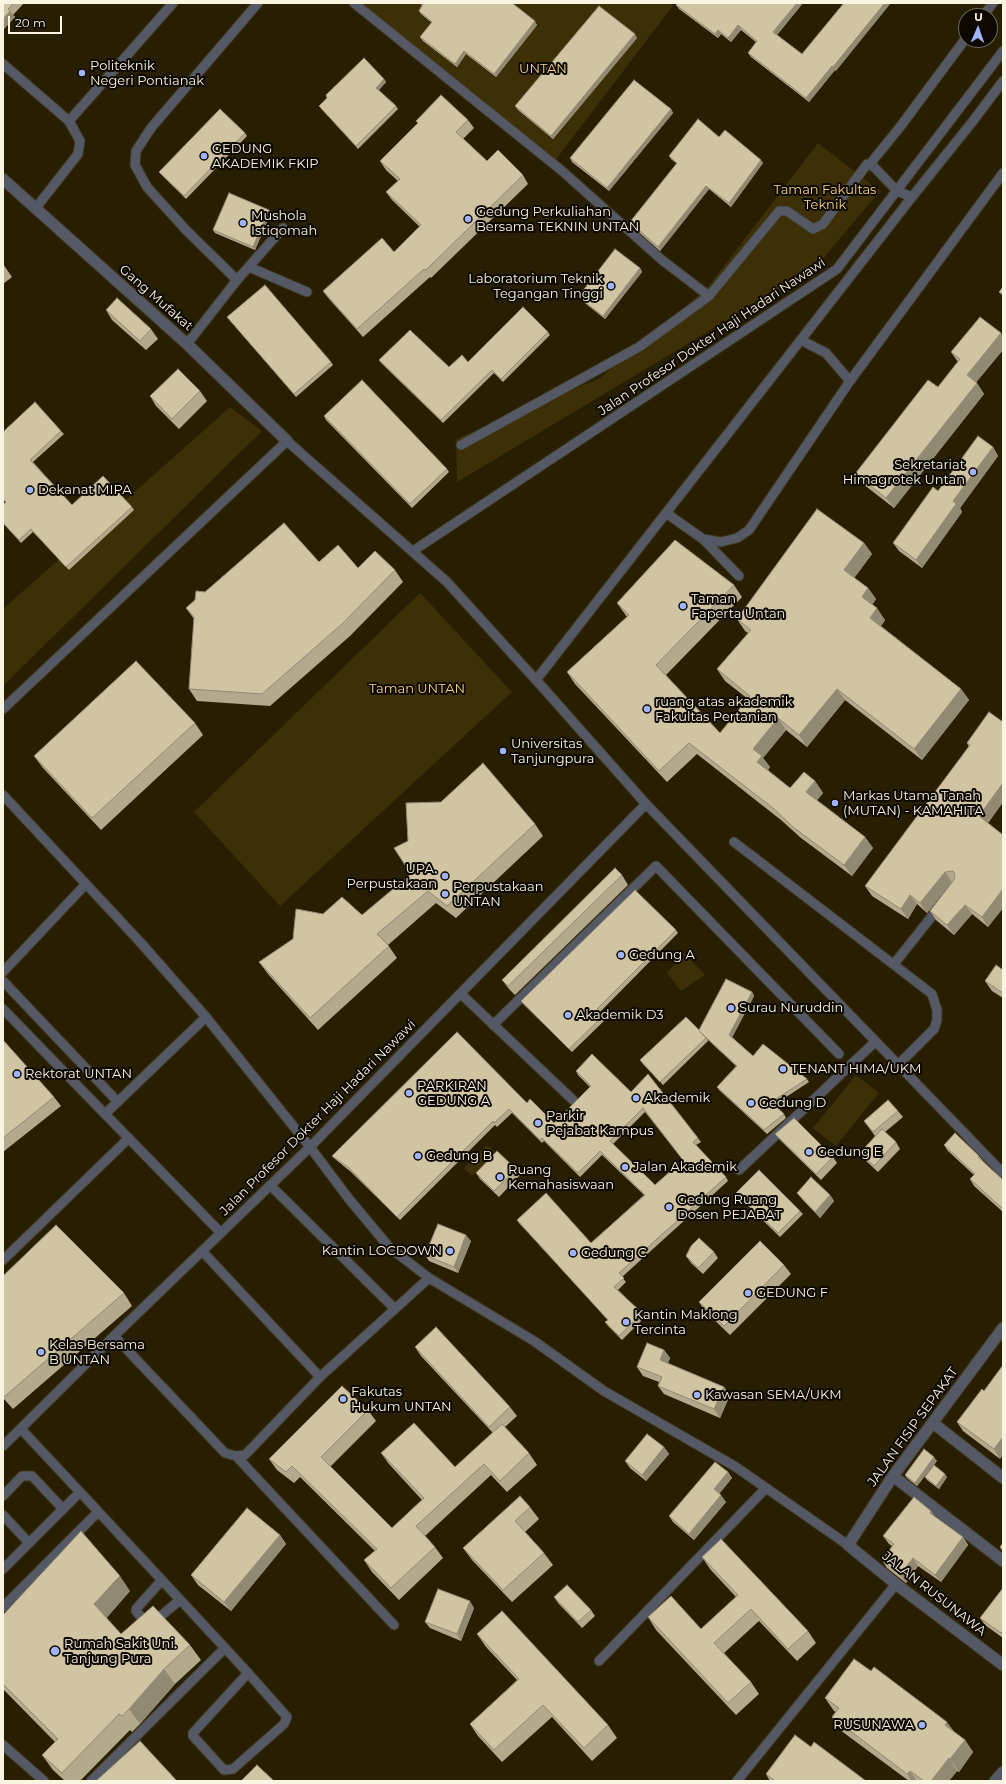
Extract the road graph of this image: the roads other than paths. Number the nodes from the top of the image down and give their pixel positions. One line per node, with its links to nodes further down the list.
1 (173, 3): 8 (lane)
2 (258, 3): 17 (lane)
3 (354, 3): 19 (lane)
4 (959, 48): 9 (lane)
5 (1003, 51): 12 (lane, Jalan Profesor Dokter Haji Hadari Nawawi)
6 (3, 64): 8 (lane)
7 (1003, 81): 13 (lane)
8 (69, 121): 14 (lane)
9 (870, 164): 12 (lane); 19 (lane)
10 (1003, 173): 22 (lane)
11 (3, 180): 14 (street, Gang Mufakat)
12 (897, 191): 13 (lane); 27 (lane, Jalan Profesor Dokter Haji Hadari Nawawi)
13 (912, 197): 20 (lane)
14 (35, 209): 21 (street, Gang Mufakat)
15 (283, 228): 16 (lane)
16 (249, 267): 17 (lane); 18 (lane)
17 (237, 280): 21 (lane)
18 (307, 292)
19 (709, 296): 24 (lane)
20 (801, 340): 22 (lane); 25 (lane)
21 (187, 344): 23 (street, Gang Mufakat)
22 (850, 381): 26 (lane)
23 (287, 440): 27 (lane); 30 (lane)
24 (461, 445)
25 (666, 513): 26 (lane); 29 (lane)
26 (703, 539): 28 (lane)
27 (413, 551): 29 (lane)
28 (739, 576)
29 (536, 680): 32 (lane)
30 (3, 709)
31 (3, 795): 34 (lane)
32 (646, 804): 39 (lane, Jalan Profesor Dokter Haji Hadari Nawawi); 43 (lane)
33 (734, 842): 36 (lane)
34 (85, 885): 37 (lane); 41 (lane)
35 (947, 898): 36 (lane)
36 (894, 964): 45 (lane)
37 (3, 972)
38 (3, 981): 47 (lane)
39 (460, 994): 42 (lane); 50 (lane, Jalan Profesor Dokter Haji Hadari Nawawi)
40 (3, 1009): 48 (lane)
41 (206, 1017): 47 (lane); 50 (lane)
42 (493, 1025): 44 (lane); 46 (lane)
43 (875, 1042): 45 (lane); 51 (lane)
44 (839, 1054)
45 (899, 1064): 52 (lane)
46 (573, 1100)
47 (118, 1102): 48 (lane)
48 (105, 1114): 49 (lane)
49 (129, 1138): 54 (lane); 56 (lane)
50 (310, 1147): 53 (lane, Jalan Profesor Dokter Haji Hadari Nawawi); 57 (lane)
51 (739, 1170)
52 (1003, 1173)
53 (270, 1185): 54 (lane, Jalan Profesor Dokter Haji Hadari Nawawi); 58 (lane)
54 (221, 1233): 55 (lane, Jalan Profesor Dokter Haji Hadari Nawawi)
55 (202, 1251): 60 (lane, Jalan Profesor Dokter Haji Hadari Nawawi); 61 (lane)
56 (3, 1260)
57 (429, 1278): 58 (lane); 68 (lane)
58 (396, 1309): 61 (lane)
59 (1003, 1328): 62 (street, JALAN FISIP SEPAKAT)
60 (114, 1336): 63 (lane, Jalan Profesor Dokter Haji Hadari Nawawi); 65 (lane)
61 (320, 1377): 65 (lane)
62 (933, 1423): 66 (street, JALAN FISIP SEPAKAT); 67 (street)
63 (21, 1429): 64 (lane, Jalan Profesor Dokter Haji Hadari Nawawi); 69 (lane)
64 (3, 1446)
65 (236, 1456): 82 (lane)
66 (893, 1476): 75 (street, JALAN FISIP SEPAKAT); 76 (street)
67 (1003, 1478)
68 (766, 1488): 75 (lane); 84 (lane)
69 (80, 1492): 71 (lane); 72 (lane)
70 (3, 1496): 71 (lane)
71 (63, 1509): 74 (lane)
72 (98, 1512): 78 (lane); 81 (lane)
73 (3, 1515): 74 (lane)
74 (29, 1543): 77 (lane)
75 (848, 1545): 79 (street, JALAN RUSUNAWA)
76 (1003, 1561)
77 (3, 1569)
78 (162, 1580): 80 (lane); 80 (lane)
79 (896, 1584): 85 (street, JALAN RUSUNAWA); 91 (lane)
80 (180, 1600): 83 (lane)
81 (3, 1607)
82 (394, 1625)
83 (225, 1648): 86 (lane); 90 (lane)
84 (599, 1661)
85 (1003, 1665)
86 (248, 1673): 86 (lane)
87 (3, 1745): 89 (lane)
88 (1003, 1772): 92 (street)
89 (44, 1781)
90 (91, 1781)
91 (737, 1781)
92 (995, 1781)

